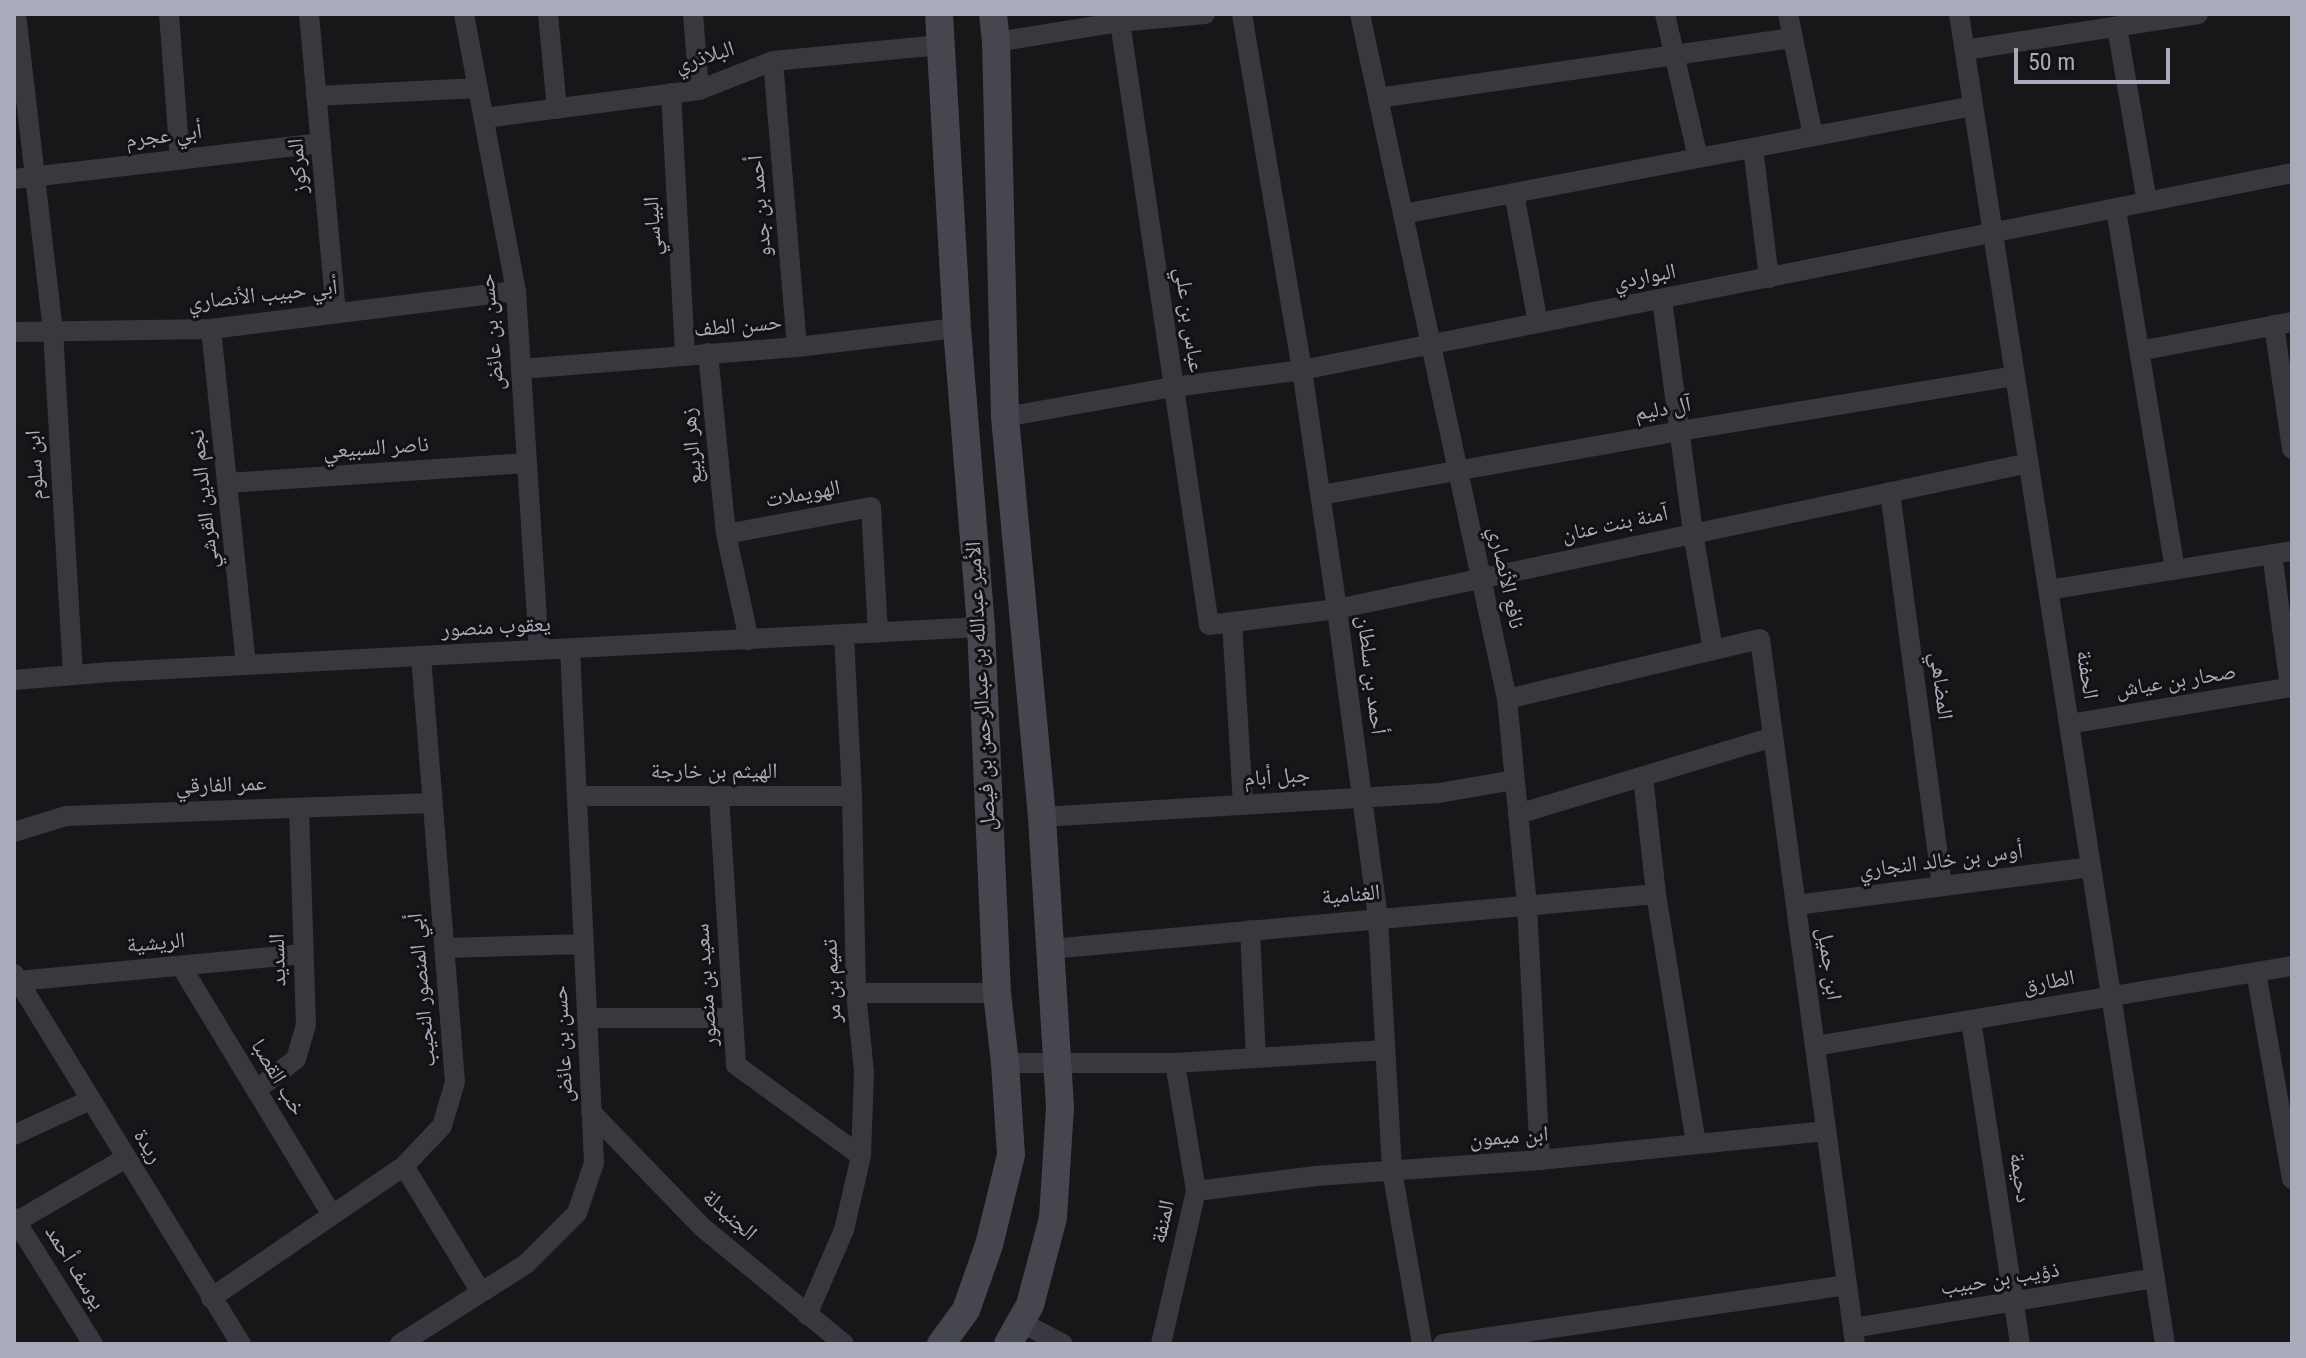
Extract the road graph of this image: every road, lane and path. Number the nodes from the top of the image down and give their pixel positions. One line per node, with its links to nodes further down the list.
1 (16, 14): 2 (street); 38 (street, ابن سلوم)
2 (25, 14)
3 (169, 14): 36 (street)
4 (309, 14): 27 (street, المركوز)
5 (464, 14): 24 (street, حسن بن عائض)
6 (548, 14): 30 (street)
7 (693, 14): 25 (street)
8 (939, 14): 20 (main road, الأمير عبدالله بن عبدالرحمن بن فيصل)
9 (1205, 14): 16 (street)
10 (1242, 14): 61 (street, أحمد بن سلطان)
11 (1360, 14): 28 (street, نافع الأنصاري)
12 (1665, 14): 22 (street)
13 (1788, 14): 19 (street)
14 (1959, 14): 21 (street, الحفنة)
15 (2198, 14): 17 (street)
16 (1120, 22): 18 (street); 63 (street, عباس بن علي)
17 (2117, 27): 21 (street); 41 (street)
18 (995, 28): 64 (main road, الأمير عبدالله بن عبدالرحمن بن فيصل)
19 (1792, 38): 22 (street); 32 (street)
20 (940, 45): 23 (street, البلاذري); 51 (main road, الأمير عبدالله بن عبدالرحمن بن فيصل)
21 (1965, 50): 29 (street, الحفنة)
22 (1674, 55): 28 (street); 35 (street)
23 (773, 61): 25 (street, البلاذري); 56 (street, أحمد بن جدو)
24 (478, 88): 27 (street); 31 (street, حسن بن عائض)
25 (699, 90): 26 (street, البلاذري)
26 (671, 93): 30 (street, البلاذري); 59 (street, البياسي)
27 (316, 96): 33 (street, المركوز)
28 (1378, 98): 43 (street, نافع الأنصاري)
29 (1973, 106): 32 (street); 44 (street, الحفنة)
30 (557, 109): 31 (street, البلاذري)
31 (484, 118): 46 (street, حسن بن عائض)
32 (1813, 136): 34 (street)
33 (321, 143): 36 (street, أبي عجرم); 48 (street, المركوز)
34 (1753, 148): 35 (street); 45 (street)
35 (1698, 158): 40 (street)
36 (180, 160): 38 (street, أبي عجرم)
37 (2292, 173): 41 (street, البواردي)
38 (35, 177): 39 (street, أبي عجرم); 53 (street, ابن سلوم)
39 (14, 179)
40 (1514, 193): 43 (street); 49 (street)
41 (2147, 202): 42 (street, البواردي)
42 (2116, 209): 44 (street, البواردي); 57 (street)
43 (1403, 214): 55 (street, نافع الأنصاري)
44 (1993, 233): 45 (street, البواردي); 62 (street, الحفنة)
45 (1769, 278): 47 (street, البواردي)
46 (516, 291): 48 (street, أبي حبيب الأنصاري); 60 (street, حسن بن عائض)
47 (1662, 299): 49 (street, البواردي); 65 (street)
48 (336, 313): 52 (street, أبي حبيب الأنصاري)
49 (1538, 323): 55 (street, البواردي)
50 (2283, 323): 57 (street); 66 (street)
51 (957, 328): 56 (street, حسن الطف); 82 (main road, الأمير عبدالله بن عبدالرحمن بن فيصل)
52 (211, 329): 53 (street, أبي حبيب الأنصاري); 70 (street, نجم الدين القرشي)
53 (53, 331): 54 (street, أبي حبيب الأنصاري); 91 (street, ابن سلوم)
54 (14, 332)
55 (1431, 345): 61 (street, البواردي); 69 (street, نافع الأنصاري)
56 (797, 347): 58 (street, حسن الطف)
57 (2139, 351): 76 (street)
58 (708, 353): 59 (street, حسن الطف); 74 (street, زهر الربيع)
59 (685, 355): 60 (street, حسن الطف)
60 (521, 369): 67 (street, حسن بن عائض)
61 (1302, 370): 63 (street, البواردي); 72 (street, أحمد بن سلطان)
62 (2015, 376): 65 (street, آل دليم); 68 (street, الحفنة)
63 (1173, 387): 64 (street, البواردي); 81 (street, عباس بن علي)
64 (1005, 417): 107 (main road, الأمير عبدالله بن عبدالرحمن بن فيصل)
65 (1680, 431): 69 (street, آل دليم); 73 (street)
66 (2292, 449)
67 (527, 463): 70 (street, ناصر السبيعي); 87 (street, حسن بن عائض)
68 (2029, 463): 71 (street, آمنة بنت عنان); 78 (street, الحفنة)
69 (1458, 471): 72 (street, آل دليم); 77 (street, نافع الأنصاري)
70 (227, 483): 90 (street, نجم الدين القرشي)
71 (1890, 492): 73 (street, آمنة بنت عنان); 110 (street, المضاهي)
72 (1321, 495): 79 (street, أحمد بن سلطان)
73 (1693, 533): 77 (street, آمنة بنت عنان); 88 (street)
74 (726, 534): 83 (street, الهويملات); 85 (street)
75 (2282, 553): 76 (street); 93 (street)
76 (2175, 570): 78 (street)
77 (1481, 578): 79 (street, آمنة بنت عنان); 94 (street, نافع الأنصاري)
78 (2048, 590): 95 (street, الحفنة)
79 (1337, 609): 80 (street, آمنة بنت عنان); 102 (street, أحمد بن سلطان)
80 (1232, 622): 81 (street, آمنة بنت عنان); 104 (street)
81 (1209, 625)
82 (981, 627): 83 (street, يعقوب منصور); 125 (main road, الأمير عبدالله بن عبدالرحمن بن فيصل)
83 (878, 633): 84 (street, يعقوب منصور)
84 (844, 635): 85 (street, يعقوب منصور); 101 (street, تميم بن مر)
85 (749, 640): 86 (street, يعقوب منصور)
86 (570, 649): 87 (street, يعقوب منصور); 99 (street, حسن بن عائض)
87 (539, 650): 89 (street, يعقوب منصور)
88 (1713, 650): 94 (street, ابن جميل); 96 (street, ابن جميل)
89 (421, 656): 90 (street, يعقوب منصور); 103 (street, أبي المنصور النجيب)
90 (246, 665): 91 (street, يعقوب منصور)
91 (73, 674): 92 (street, يعقوب منصور)
92 (14, 680)
93 (2291, 687): 95 (street, صحار بن عياش)
94 (1507, 699): 98 (street, نافع الأنصاري)
95 (2069, 724): 109 (street, الحفنة)
96 (1773, 737): 97 (street); 113 (street, ابن جميل)
97 (1643, 777): 106 (street); 111 (street)
98 (1514, 780): 102 (street, جبل أبام); 106 (street, نافع الأنصاري)
99 (577, 796): 100 (street, الهيثم بن خارجة); 116 (street, حسن بن عائض)
100 (719, 796): 101 (street, الهيثم بن خارجة); 128 (street, سعيد بن منصور)
101 (852, 796): 124 (street, تميم بن مر)
102 (1361, 797): 104 (street, جبل أبام); 114 (street, أحمد بن سلطان)
103 (432, 803): 105 (street, عمر الفارقي); 117 (street, أبي المنصور النجيب)
104 (1243, 804): 107 (street, جبل أبام)
105 (299, 808): 108 (street, عمر الفارقي); 119 (street, السديد)
106 (1518, 814): 112 (street, نافع الأنصاري)
107 (1042, 817): 118 (main road, الأمير عبدالله بن عبدالرحمن بن فيصل)
108 (14, 832)
109 (2091, 867): 110 (street, أوس بن خالد النجاري); 126 (street, الحفنة)
110 (1942, 886): 113 (street, أوس بن خالد النجاري)
111 (1656, 894): 112 (street, الغنامية); 142 (street)
112 (1527, 905): 114 (street, الغنامية); 145 (street, نافع الأنصاري)
113 (1796, 905): 130 (street, ابن جميل)
114 (1378, 918): 115 (street, الغنامية); 131 (street, أحمد بن سلطان)
115 (1250, 930): 118 (street, الغنامية); 132 (street)
116 (584, 944): 117 (street); 127 (street, حسن بن عائض)
117 (444, 948): 146 (street, أبي المنصور النجيب)
118 (1050, 949): 134 (main road, الأمير عبدالله بن عبدالرحمن بن فيصل)
119 (303, 954): 120 (street, الريشية); 136 (street, السديد)
120 (181, 966): 123 (street, الريشية); 136 (street, خب القصبا)
121 (2292, 966): 122 (street, الطارق)
122 (2256, 972): 126 (street, الطارق); 139 (street)
123 (15, 980): 137 (street, ريدة)
124 (856, 993): 125 (street); 143 (street, تميم بن مر)
125 (997, 993): 133 (main road, الأمير عبدالله بن عبدالرحمن بن فيصل)
126 (2111, 997): 129 (street, الطارق); 152 (street, الحفنة)
127 (587, 1018): 128 (street); 138 (street, حسن بن عائض)
128 (733, 1018): 143 (street, سعيد بن منصور)
129 (1971, 1020): 130 (street, الطارق); 156 (street, دحيمة)
130 (1815, 1046): 140 (street, ابن جميل)
131 (1385, 1050): 132 (street); 147 (street, أحمد بن سلطان)
132 (1256, 1058): 135 (street)
133 (1005, 1063): 134 (street); 165 (main road, الأمير عبدالله بن عبدالرحمن بن فيصل)
134 (1057, 1063): 135 (street); 158 (main road, الأمير عبدالله بن عبدالرحمن بن فيصل)
135 (1175, 1063): 149 (street, المنفة)
136 (256, 1090): 150 (street, خب القصبا)
137 (90, 1100): 141 (street); 144 (street, ريدة)
138 (591, 1112): 154 (street, حسن بن عائض); 157 (street, الجنيدلة)
139 (2287, 1124): 148 (street)
140 (1826, 1131): 142 (street, ابن ميمون); 153 (street, ابن جميل)
141 (14, 1135)
142 (1696, 1144): 145 (street, ابن ميمون)
143 (861, 1156): 157 (street, تميم بن مر)
144 (126, 1158): 151 (street); 155 (street, ريدة)
145 (1540, 1160): 147 (street, ابن ميمون)
146 (404, 1166): 150 (street, أبي المنصور النجيب); 154 (street)
147 (1392, 1170): 149 (street, ابن ميمون); 168 (street, أحمد بن سلطان)
148 (2292, 1179)
149 (1196, 1191): 167 (street, المنفة)
150 (332, 1215): 155 (street, أبي المنصور النجيب)
151 (15, 1221): 161 (street, يوسف أحمد)
152 (2155, 1278): 156 (street, ذؤيب بن حبيب); 171 (street, الحفنة)
153 (1847, 1285): 159 (street); 160 (street, ابن جميل)
154 (481, 1292): 163 (street, حسن بن عائض)
155 (211, 1298): 162 (street, ريدة)
156 (2013, 1302): 160 (street, ذؤيب بن حبيب); 170 (street, دحيمة)
157 (807, 1315): 164 (street, الجنيدلة)
158 (1014, 1333): 166 (street)
159 (1559, 1336): 169 (street)
160 (1854, 1336)
161 (93, 1344)
162 (241, 1344)
163 (400, 1344)
164 (844, 1344)
165 (941, 1344)
166 (1063, 1344)
167 (1161, 1344)
168 (1422, 1344)
169 (1443, 1344)
170 (2020, 1344)
171 (2165, 1344)

